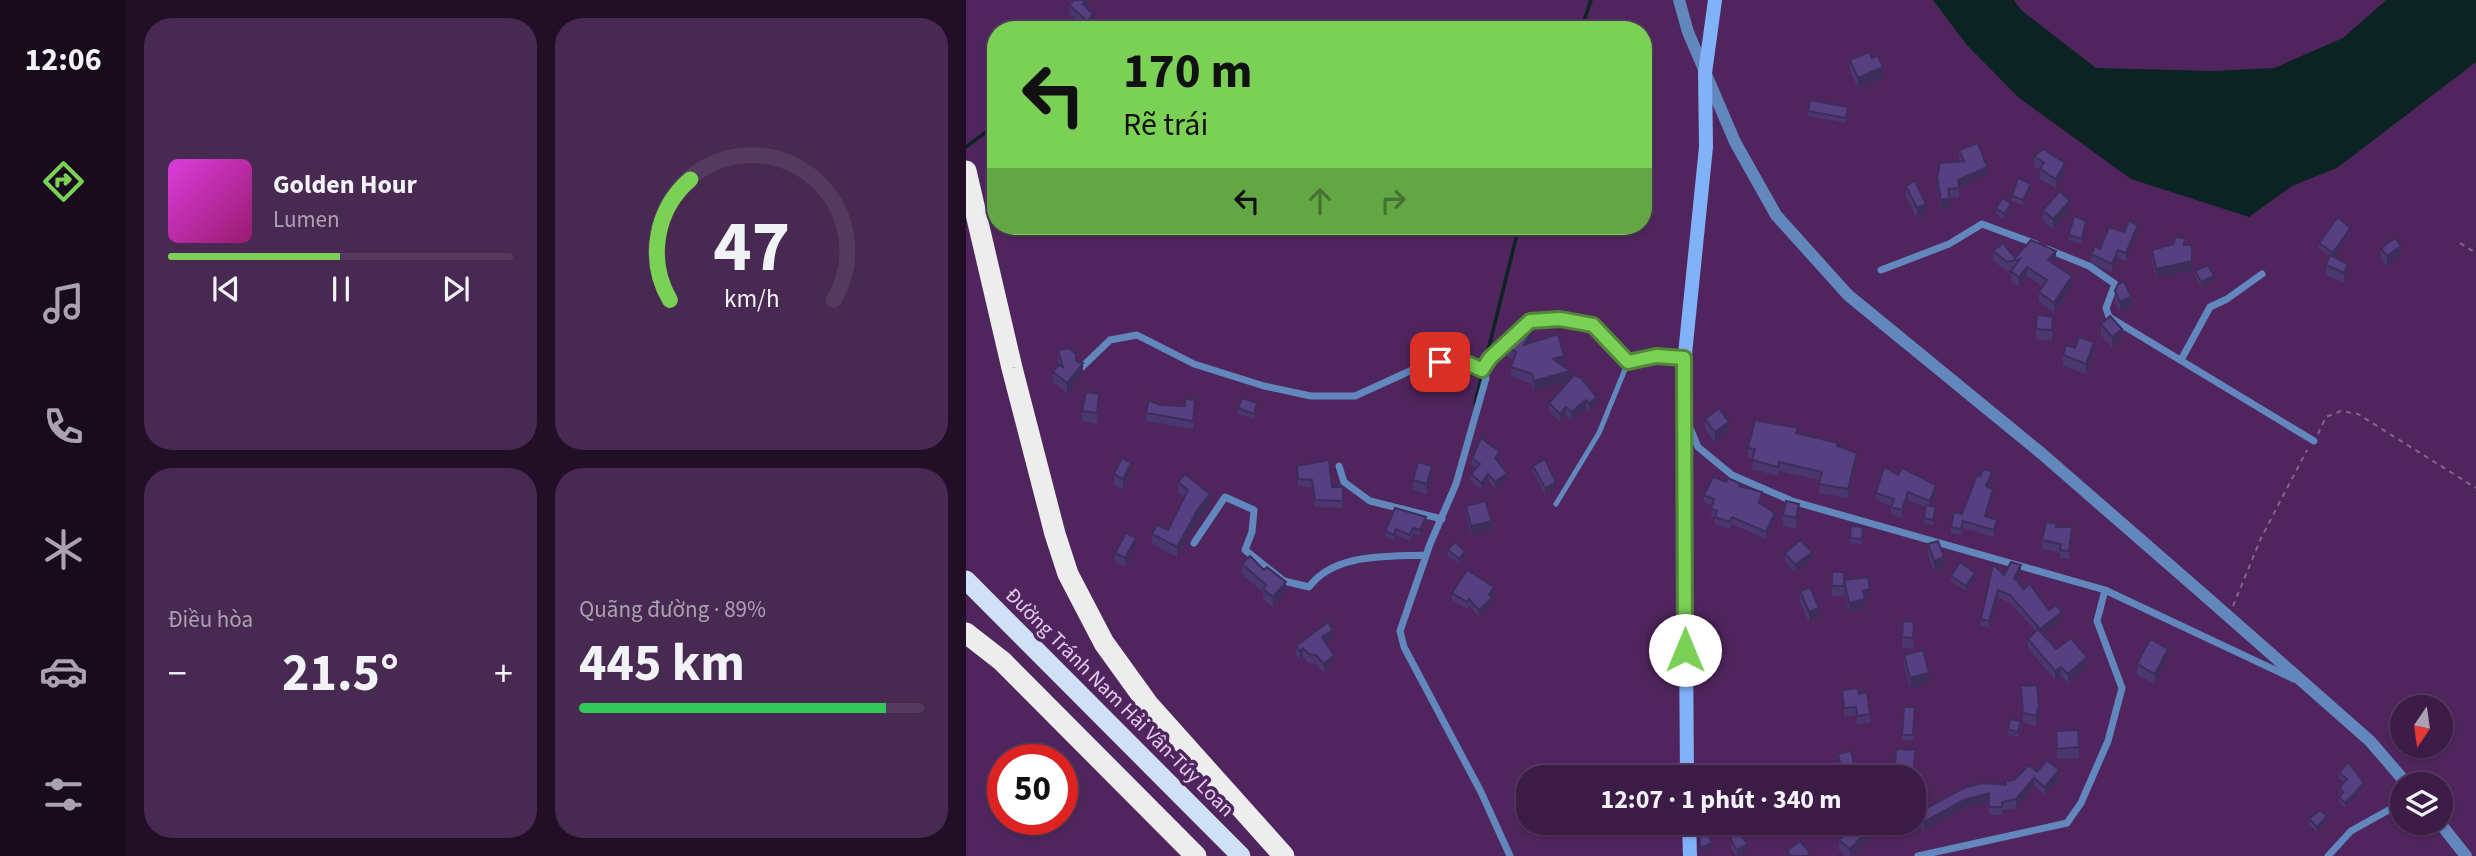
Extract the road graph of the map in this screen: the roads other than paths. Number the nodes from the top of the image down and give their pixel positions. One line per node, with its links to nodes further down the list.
1 (1679, 0): 3 (street)
2 (1714, 0): 3 (main road)
3 (1705, 73): 7 (main road); 22 (street)
4 (968, 181): 30 (highway)
5 (1881, 270): 8 (street)
6 (2262, 274): 8 (street)
7 (1684, 358): 9 (lane); 12 (main road); 23 (main road)
8 (2181, 360): 13 (street)
9 (1628, 362): 11 (lane); 15 (lane)
10 (1081, 368): 11 (street)
11 (1482, 370): 16 (street)
12 (1685, 416): 20 (street)
13 (2314, 441)
14 (1339, 466): 16 (street)
15 (1556, 504)
16 (1442, 519): 18 (street)
17 (1194, 543): 18 (street)
18 (1426, 555): 31 (street)
19 (966, 580): 29 (highway, Đường Tránh Nam Hải Vân-Túy Loan)
20 (2105, 590): 22 (street); 33 (street)
21 (966, 633): 28 (highway)
22 (2308, 686): 24 (street)
23 (1687, 765)
24 (2397, 772)
25 (2390, 809): 34 (street)
26 (1689, 835): 32 (main road)
27 (2449, 835): 35 (street)
28 (1196, 856)
29 (1241, 856)
30 (1284, 856)
31 (1510, 856)
32 (1690, 856)
33 (1918, 856)
34 (2329, 856)
35 (2466, 856)

